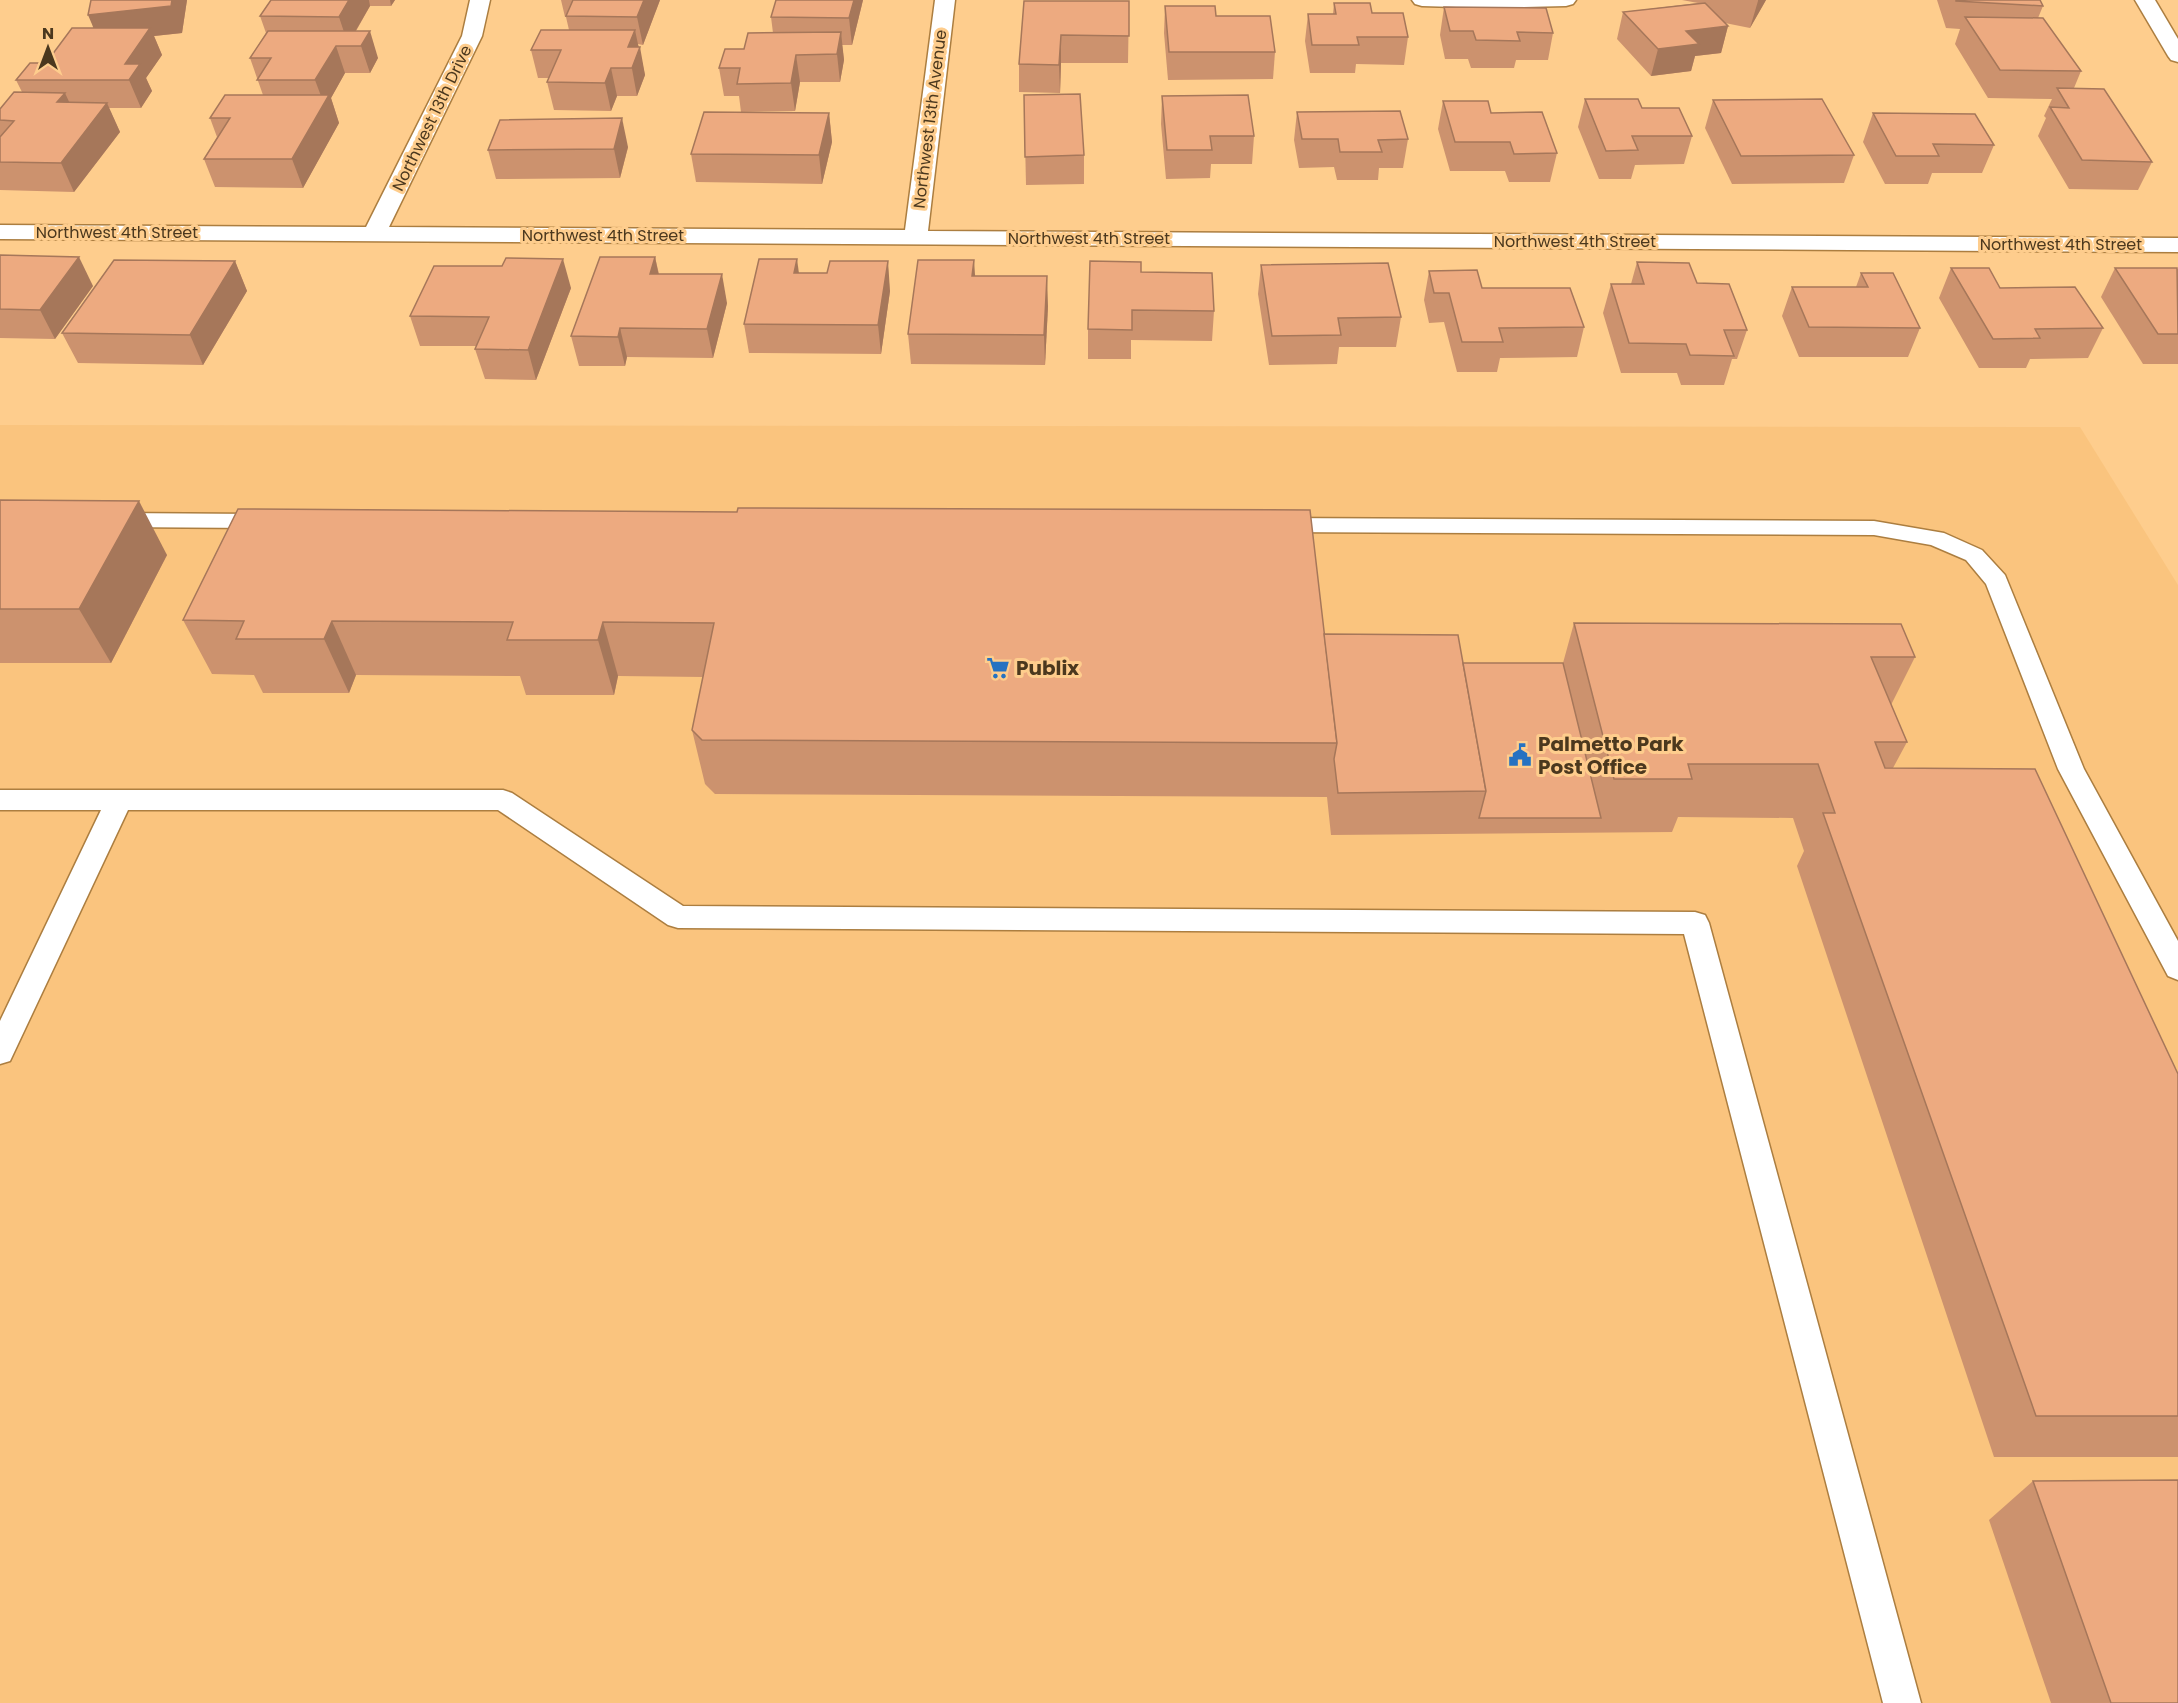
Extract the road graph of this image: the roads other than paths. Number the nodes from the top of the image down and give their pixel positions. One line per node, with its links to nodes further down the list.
1 (480, 0): 8 (street, Northwest 13th Drive)
2 (945, 0): 9 (street, Northwest 13th Avenue)
3 (1422, 0): 4 (street)
4 (1566, 0)
5 (2145, 0): 6 (street)
6 (2178, 56)
7 (0, 232): 8 (street, Northwest 4th Street)
8 (374, 234): 9 (street, Northwest 4th Street)
9 (916, 237): 10 (street, Northwest 4th Street)
10 (2178, 245)
11 (96, 520): 12 (lane)
12 (286, 521)
13 (1253, 525): 16 (lane)
14 (0, 800): 15 (lane)
15 (119, 800): 17 (lane); 18 (lane)
16 (2178, 969)
17 (0, 1052)
18 (1902, 1703)

